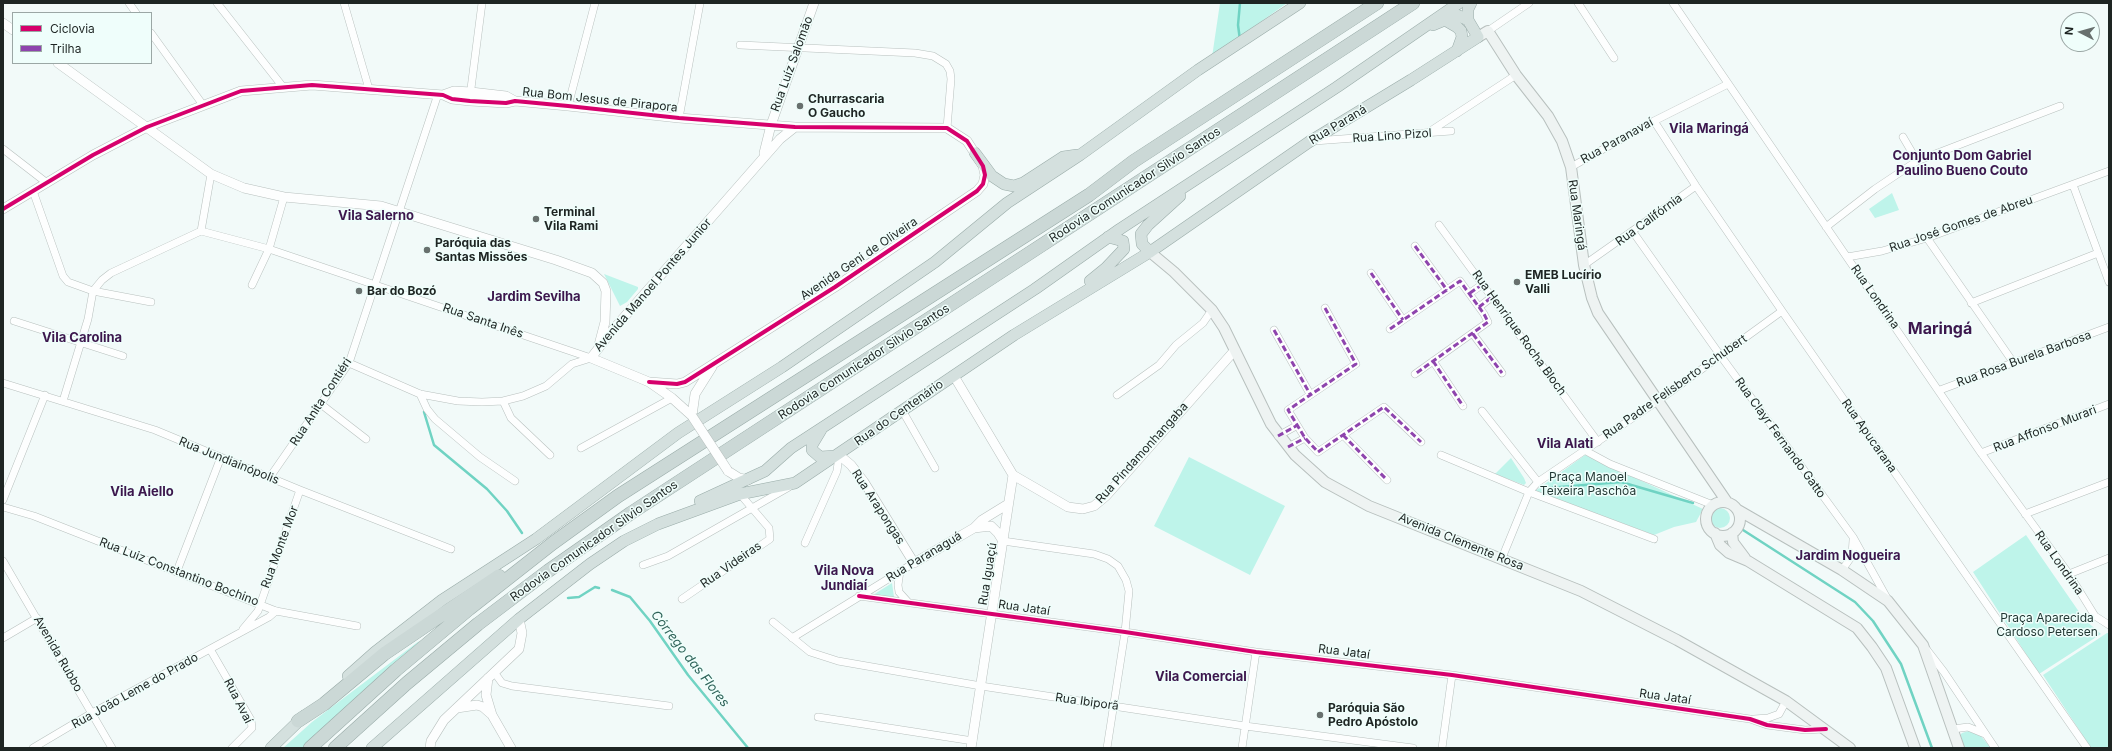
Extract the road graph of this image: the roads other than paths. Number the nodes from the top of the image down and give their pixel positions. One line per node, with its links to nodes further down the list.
1 (129, 3): 16 (street)
2 (217, 3): 32 (street)
3 (344, 3): 33 (street)
4 (482, 3): 35 (street)
5 (595, 3): 37 (street)
6 (700, 3): 39 (street)
7 (814, 3): 26 (street, Rua Luíz Salomão)
8 (1300, 3): 51 (highway)
9 (1377, 3): 174 (highway, Rodovia Comunicador Silvio Santos)
10 (1413, 3): 228 (highway, Rodovia Comunicador Silvio Santos)
11 (1459, 3): 23 (highway)
12 (1471, 3): 18 (highway)
13 (1529, 3): 21 (street, Rua Paraná)
14 (1578, 3): 28 (street)
15 (1673, 3): 31 (street, Rua Londrina)
16 (135, 12)
17 (1445, 20): 18 (highway); 23 (highway); 27 (highway)
18 (1468, 20): 24 (highway)
19 (3, 23): 20 (street)
20 (12, 29)
21 (1488, 31): 24 (main road, Rua Paraná); 30 (main road, Rua Maringá)
22 (152, 35): 36 (street)
23 (1412, 35): 55 (highway)
24 (1478, 37): 27 (highway, Rua Paraná)
25 (740, 45): 26 (street)
26 (798, 47): 41 (street, Rua Luíz Salomão); 44 (street)
27 (1457, 51): 48 (highway, Rua Paraná)
28 (1614, 58)
29 (59, 64): 42 (street)
30 (1516, 75): 46 (street); 54 (main road, Rua Maringá)
31 (1728, 84): 40 (street, Rua Paranavaí); 66 (street, Rua Londrina)
32 (283, 88): 33 (street, Rua Bom Jesus de Pirapora); 36 (street, Rua Bom Jesus de Pirapora)
33 (369, 89): 34 (street, Rua Bom Jesus de Pirapora)
34 (441, 94): 35 (street, Rua Bom Jesus de Pirapora); 64 (street, Rua Anita Contiéri)
35 (470, 96): 37 (street, Rua Bom Jesus de Pirapora)
36 (203, 105): 42 (street, Rua Bom Jesus de Pirapora)
37 (568, 106): 39 (street, Rua Bom Jesus de Pirapora)
38 (2060, 106): 52 (street)
39 (679, 118): 41 (street, Rua Bom Jesus de Pirapora)
40 (1654, 121): 54 (street, Rua Paranavaí); 60 (street, Rua Apucarana)
41 (771, 125): 43 (street, Rua Bom Jesus de Pirapora); 53 (street, Rua Luíz Salomão)
42 (147, 127): 57 (street); 58 (street, Rua Bom Jesus de Pirapora)
43 (795, 127): 44 (street, Rua Bom Jesus de Pirapora); 53 (street, Avenida Manoel Pontes Junior)
44 (947, 128): 50 (street)
45 (1451, 131): 46 (street, Rua Lino Pizol)
46 (1428, 133): 48 (street, Rua Lino Pizol)
47 (1903, 137): 52 (street)
48 (1309, 142): 74 (highway, Rua Paraná)
49 (3, 149): 58 (street)
50 (975, 153): 51 (highway); 110 (street, Avenida Geni de Oliveira)
51 (1080, 155): 217 (highway)
52 (1917, 161): 66 (street)
53 (760, 162): 102 (street, Avenida Manoel Pontes Junior)
54 (1571, 167): 73 (main road, Rua Maringá)
55 (1213, 168): 69 (highway); 74 (highway)
56 (2109, 171): 59 (street, Rua José Gomes de Abreu)
57 (211, 174): 62 (street); 67 (street)
58 (47, 183): 61 (street, Rua Bom Jesus de Pirapora)
59 (2073, 185): 70 (street, Rua José Gomes de Abreu); 76 (street)
60 (1696, 186): 68 (street, Rua Califórnia); 94 (street, Rua Apucarana)
61 (34, 191): 63 (street, Rua Bom Jesus de Pirapora); 85 (street)
62 (284, 197): 64 (street); 72 (street)
63 (3, 209)
64 (400, 212): 83 (street, Rua Anita Contiéri); 102 (street)
65 (1439, 225): 81 (street, Rua Henrique Rocha Bloch)
66 (1826, 227): 77 (street, Rua Londrina)
67 (200, 231): 72 (street, Rua Santa Inês); 85 (street)
68 (1633, 232): 75 (street, Rua Califórnia); 104 (street, Rua Clayr Fernando Gatto)
69 (1108, 237): 92 (highway); 132 (highway)
70 (1927, 238): 77 (street, Rua José Gomes de Abreu); 89 (street)
71 (1415, 246): 84 (street)
72 (269, 249): 82 (street); 83 (street, Rua Santa Inês)
73 (1582, 251): 75 (street); 78 (main road, Rua Maringá)
74 (1150, 252): 92 (highway, Rua do Centenário); 93 (main road, Avenida Clemente Rosa)
75 (1602, 253): 78 (street, Rua Califórnia)
76 (2098, 253): 80 (street); 89 (street)
77 (1847, 257): 116 (street, Rua Londrina)
78 (1584, 265): 122 (main road, Rua Maringá)
79 (1371, 273): 95 (street)
80 (2109, 282)
81 (1483, 284): 86 (street); 87 (street, Rua Henrique Rocha Bloch)
82 (252, 285)
83 (375, 285): 106 (street, Rua Santa Inês); 109 (street, Rua Anita Contiéri)
84 (1447, 290): 86 (street); 95 (street)
85 (93, 291): 88 (street); 101 (street)
86 (1470, 293): 90 (street)
87 (1492, 297): 90 (street); 138 (street, Rua Henrique Rocha Bloch)
88 (151, 302)
89 (1971, 303): 108 (street)
90 (1479, 306): 100 (street)
91 (1325, 308): 118 (street)
92 (1055, 309): 113 (highway, Rua do Centenário)
93 (1212, 310): 103 (main road, Avenida Clemente Rosa); 120 (street)
94 (1782, 311): 104 (street, Rua Padre Felisberto Schubert); 240 (street, Rua Apucarana)
95 (1403, 320): 98 (street)
96 (14, 321): 101 (street)
97 (2109, 327): 108 (street, Rua Rosa Burela Barbosa)
98 (1390, 329)
99 (1274, 330): 118 (street)
100 (1473, 334): 107 (street); 111 (street)
101 (81, 342): 105 (street); 123 (street)
102 (599, 345): 106 (street, Avenida Manoel Pontes Junior)
103 (1235, 350): 133 (main road, Avenida Clemente Rosa); 149 (street, Rua Pindamonhangaba)
104 (1720, 355): 122 (street, Rua Padre Felisberto Schubert); 171 (street, Rua Clayr Fernando Gatto)
105 (123, 356)
106 (591, 358): 114 (street, Rua Santa Inês); 124 (street, Avenida Manoel Pontes Junior)
107 (1433, 361): 112 (street); 127 (street)
108 (2013, 362): 116 (street, Rua Rosa Burela Barbosa)
109 (349, 363): 117 (street, Avenida Manoel Pontes Junior); 126 (street, Rua Anita Contiéri)
110 (714, 364): 114 (street, Avenida Geni de Oliveira); 130 (street)
111 (1502, 373)
112 (1415, 374)
113 (954, 376): 128 (highway, Rua do Centenário); 149 (street)
114 (648, 382): 121 (street)
115 (3, 383): 119 (street, Rua Jundiainópolis)
116 (1940, 390): 142 (street, Rua Londrina)
117 (420, 394): 124 (street, Avenida Manoel Pontes Junior); 153 (street)
118 (1310, 394): 131 (street)
119 (45, 395): 123 (street, Rua Jundiainópolis); 160 (street)
120 (1117, 395)
121 (672, 398): 130 (street); 140 (street)
122 (1659, 400): 138 (street, Rua Padre Felisberto Schubert); 161 (main road, Rua Maringá)
123 (63, 401): 146 (street, Rua Jundiainópolis)
124 (503, 401): 143 (street)
125 (2109, 404): 142 (street, Rua Affonso Murari)
126 (322, 405): 136 (street); 150 (street, Rua Anita Contiéri)
127 (1463, 406)
128 (902, 410): 144 (highway, Rua do Centenário); 147 (street)
129 (1482, 411): 154 (street)
130 (692, 416): 148 (street, bridge)
131 (1296, 426): 133 (street); 135 (street)
132 (822, 429): 144 (highway); 151 (highway)
133 (1278, 436): 139 (main road, Avenida Clemente Rosa)
134 (1343, 436): 135 (street); 137 (street); 152 (street)
135 (1305, 438): 139 (street)
136 (366, 439)
137 (1421, 442)
138 (1598, 442): 141 (street, Rua Padre Felisberto Schubert)
139 (1288, 447): 177 (main road, Avenida Clemente Rosa)
140 (581, 448)
141 (1586, 451): 154 (street, Rua Padre Felisberto Schubert); 163 (street)
142 (1981, 453): 167 (street, Rua Londrina)
143 (550, 455)
144 (839, 455): 156 (highway, Rua do Centenário); 175 (street); 181 (street, Rua Arapongas)
145 (1441, 455): 159 (street)
146 (221, 457): 150 (street, Rua Jundiainópolis); 184 (street)
147 (935, 468)
148 (728, 471): 151 (street); 158 (street)
149 (1013, 475): 162 (street, Rua Iguaçú)
150 (270, 477): 157 (street, Rua Jundiainópolis)
151 (749, 480): 158 (highway)
152 (1387, 480)
153 (515, 481)
154 (1538, 482): 159 (street, Rua Padre Felisberto Schubert)
155 (2109, 482): 167 (street)
156 (795, 483): 158 (highway); 165 (street, Rua do Centenário)
157 (300, 490): 176 (street, Rua Jundiainópolis); 191 (street, Rua Monte Mor)
158 (737, 490): 165 (street); 195 (highway)
159 (1529, 492): 172 (street); 177 (street, Rua Padre Felisberto Schubert)
160 (3, 500)
161 (1727, 502): 163 (main road); 166 (main road)
162 (1008, 504): 168 (street, Rua Paranaguá); 173 (street, Rua Iguaçú)
163 (1713, 505): 170 (main road)
164 (3, 507): 184 (street, Rua Luiz Constantino Bochino)
165 (753, 508): 182 (street, Rua do Centenário); 188 (street, Rua Videiras)
166 (1738, 510): 169 (main road); 183 (main road)
167 (2025, 514): 186 (street, Rua Londrina)
168 (974, 528): 173 (street, Rua Paranaguá); 181 (street, Rua Paranaguá)
169 (1732, 533): 170 (main road); 180 (main road)
170 (1715, 534): 180 (main road)
171 (1853, 538): 183 (street); 189 (street, Rua Clayr Fernando Gatto)
172 (1654, 539)
173 (1003, 541): 193 (street, Rua Iguaçú); 199 (street)
174 (553, 543): 217 (highway); 227 (highway, Rodovia Comunicador Silvio Santos)
175 (805, 543)
176 (451, 549)
177 (1502, 558): 209 (main road, Avenida Clemente Rosa)
178 (2109, 558): 186 (street)
179 (3, 561): 194 (street, Avenida Rubbo)
180 (1748, 561): 237 (main road)
181 (914, 563): 185 (street, Rua Paranaguá)
182 (643, 565)
183 (1842, 570): 189 (main road)
184 (177, 571): 191 (street, Rua Luiz Constantino Bochino)
185 (900, 572): 187 (street, Rua Paranaguá); 190 (street)
186 (2069, 574): 197 (street, Rua Londrina)
187 (859, 596): 190 (street, Rua Jataí); 202 (street, Rua Paranaguá)
188 (682, 599)
189 (1888, 600): 203 (main road, Rua Clayr Fernando Gatto)
190 (908, 602): 193 (street, Rua Jataí)
191 (260, 603): 192 (street, Rua Luiz Constantino Bochino); 200 (street, Rua João Leme do Prado)
192 (276, 611): 198 (street, Rua Luiz Constantino Bochino); 200 (street, Rua João Leme do Prado)
193 (992, 613): 199 (street, Rua Jataí); 208 (street, Rua Iguaçú)
194 (37, 618): 201 (street); 213 (street, Avenida Rubbo)
195 (519, 619): 206 (street); 229 (highway)
196 (773, 622): 202 (street, Rua Ibiporã)
197 (2109, 625)
198 (357, 626)
199 (1125, 632): 205 (street, Rua Jataí); 210 (street)
200 (238, 635): 204 (street, Rua João Leme do Prado)
201 (3, 638)
202 (792, 638): 208 (street, Rua Ibiporã)
203 (1923, 645): 220 (main road, Rua Clayr Fernando Gatto); 221 (street, Rua Clayr Fernando Gatto)
204 (210, 649): 213 (street, Rua João Leme do Prado); 225 (street, Rua Avaí)
205 (1256, 652): 207 (street, Rua Jataí); 218 (street)
206 (491, 675): 211 (street); 212 (street); 214 (street)
207 (1452, 675): 216 (street, Rua Jataí); 235 (street)
208 (981, 686): 210 (street, Rua Ibiporã); 222 (street, Rua Iguaçú)
209 (1786, 701): 216 (street); 219 (main road, Avenida Clemente Rosa)
210 (1114, 705): 218 (street, Rua Ibiporã); 232 (street)
211 (668, 706)
212 (455, 708): 214 (street); 230 (street)
213 (92, 713): 223 (street, Rua João Leme do Prado); 224 (street, Avenida Rubbo)
214 (492, 715): 231 (street)
215 (818, 717): 222 (street)
216 (1750, 719): 219 (street, Rua Jataí)
217 (298, 721): 226 (highway)
218 (1245, 726): 233 (street); 234 (street, Rua Ibiporã)
219 (1826, 729): 236 (main road, Avenida Clemente Rosa)
220 (1953, 729): 221 (street); 238 (main road, Rua Clayr Fernando Gatto)
221 (1986, 734): 239 (street, Rua Clayr Fernando Gatto)
222 (972, 745)
223 (33, 748)
224 (112, 748)
225 (232, 748)
226 (271, 748)
227 (310, 748)
228 (335, 748)
229 (372, 748)
230 (430, 748)
231 (511, 748)
232 (1107, 748)
233 (1242, 748)
234 (1413, 748)
235 (1442, 748)
236 (1850, 748)
237 (1915, 748)
238 (1959, 748)
239 (1995, 748)
240 (2086, 748)

